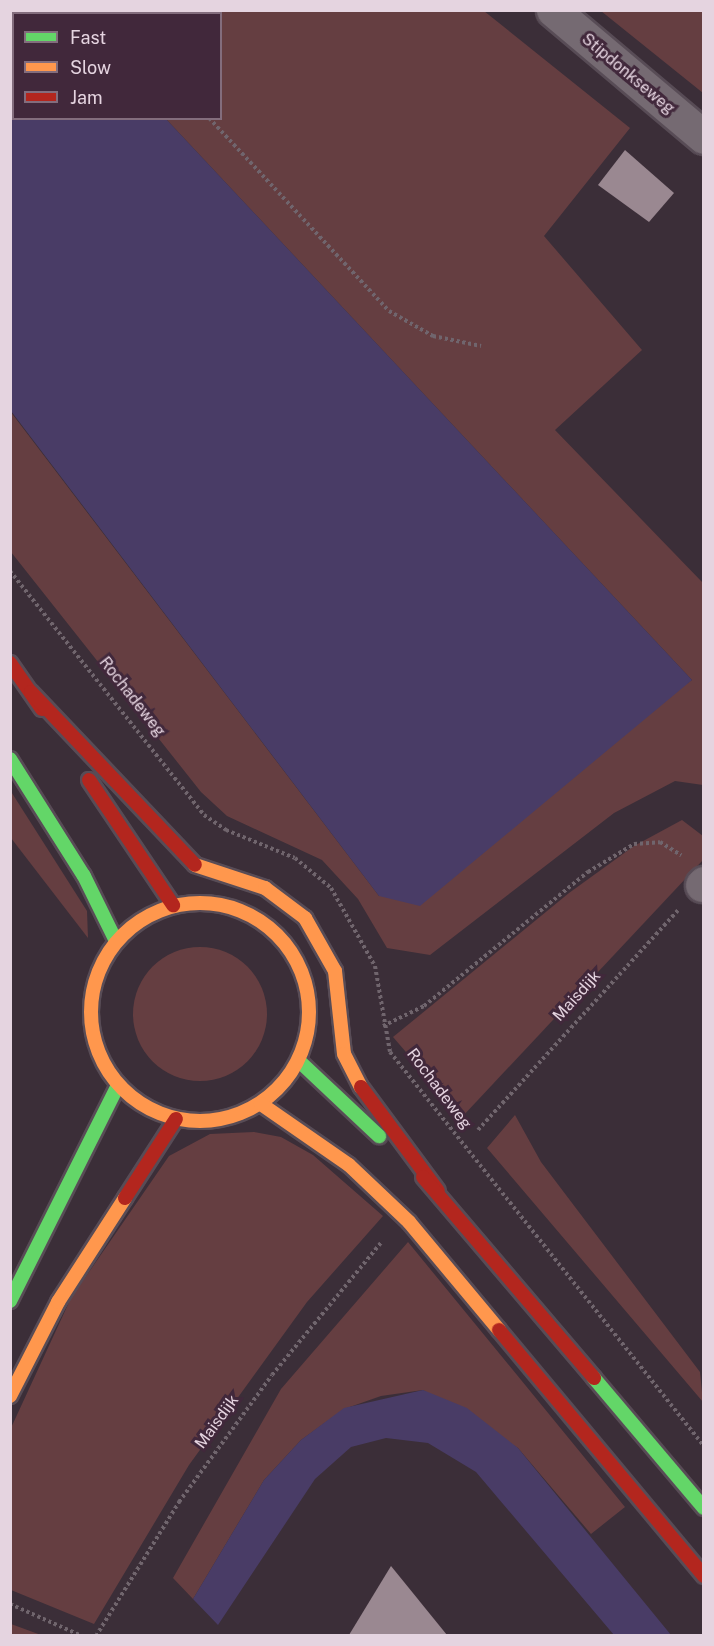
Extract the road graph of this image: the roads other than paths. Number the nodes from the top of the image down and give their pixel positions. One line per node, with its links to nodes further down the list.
1 (553, 10): 2 (street, Stipdonkseweg)
2 (704, 137)
3 (10, 663): 4 (main road)
4 (31, 692): 6 (main road); 12 (main road)
5 (10, 759): 7 (main road)
6 (173, 905): 7 (main road); 8 (main road)
7 (116, 941): 9 (main road)
8 (299, 1061): 10 (main road); 12 (main road)
9 (118, 1085): 11 (main road); 13 (main road)
10 (261, 1104): 11 (main road); 16 (main road)
11 (176, 1119): 14 (main road)
12 (438, 1191): 15 (main road)
13 (10, 1301)
14 (10, 1396)
15 (704, 1508)
16 (704, 1576)

